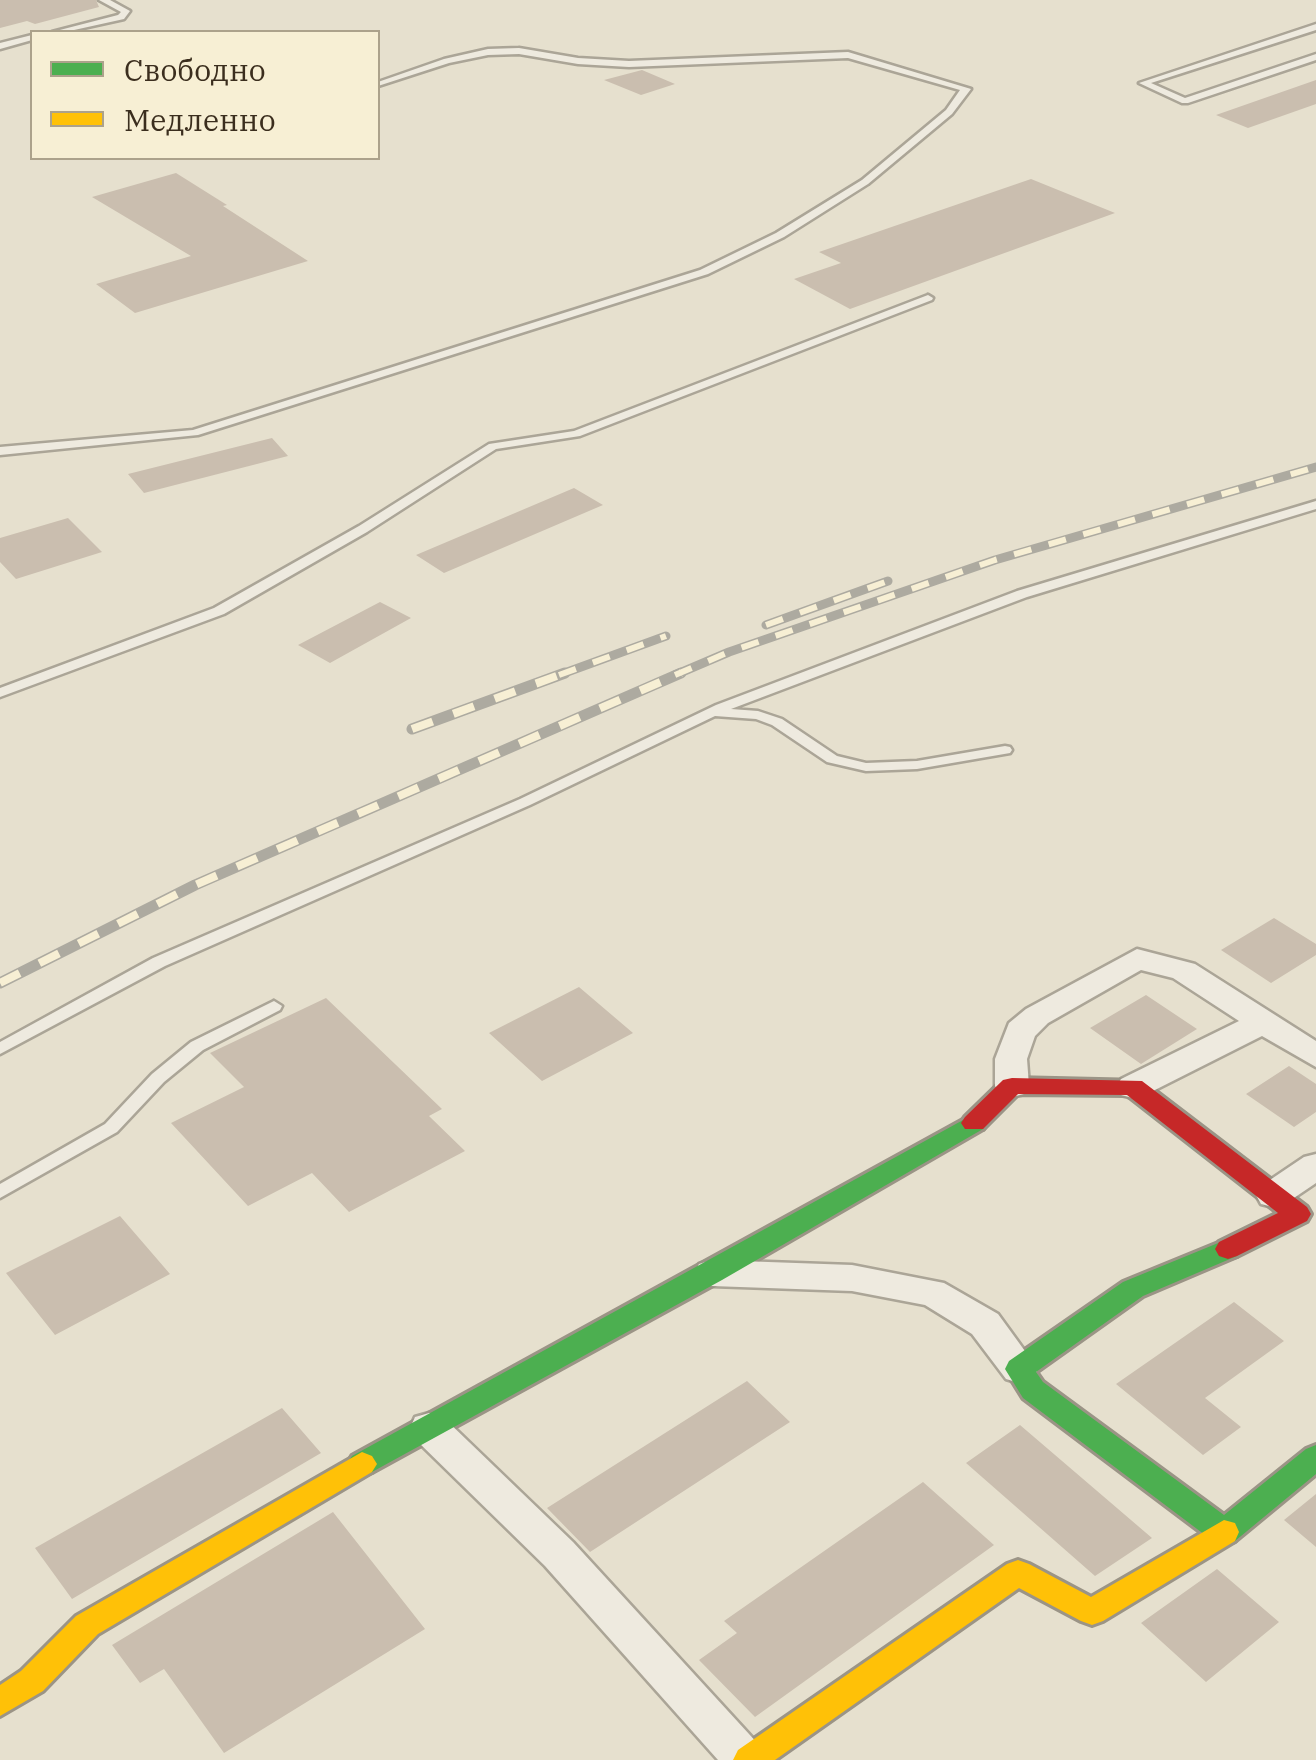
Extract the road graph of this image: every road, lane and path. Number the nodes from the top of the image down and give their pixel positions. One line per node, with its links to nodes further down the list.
1 (103, 0): 3 (lane)
2 (1316, 27): 6 (lane)
3 (65, 30)
4 (30, 38): 5 (lane)
5 (0, 46)
6 (1316, 57)
7 (380, 84): 9 (lane)
8 (928, 298): 11 (lane)
9 (0, 451)
10 (1316, 505): 12 (lane)
11 (0, 693)
12 (713, 712): 13 (lane); 16 (lane)
13 (1004, 750)
14 (274, 1006): 21 (lane)
15 (1263, 1022): 17 (street); 18 (street); 19 (street)
16 (0, 1049)
17 (1316, 1056)
18 (1012, 1086): 19 (street); 23 (street)
19 (1133, 1086): 22 (street)
20 (1316, 1166): 22 (street)
21 (0, 1192)
22 (1296, 1212): 24 (street)
23 (712, 1273): 24 (street); 25 (street)
24 (1018, 1369): 27 (street)
25 (429, 1428): 28 (street); 29 (street)
26 (1316, 1457): 27 (street)
27 (1224, 1532): 29 (street)
28 (0, 1702)
29 (747, 1760)

